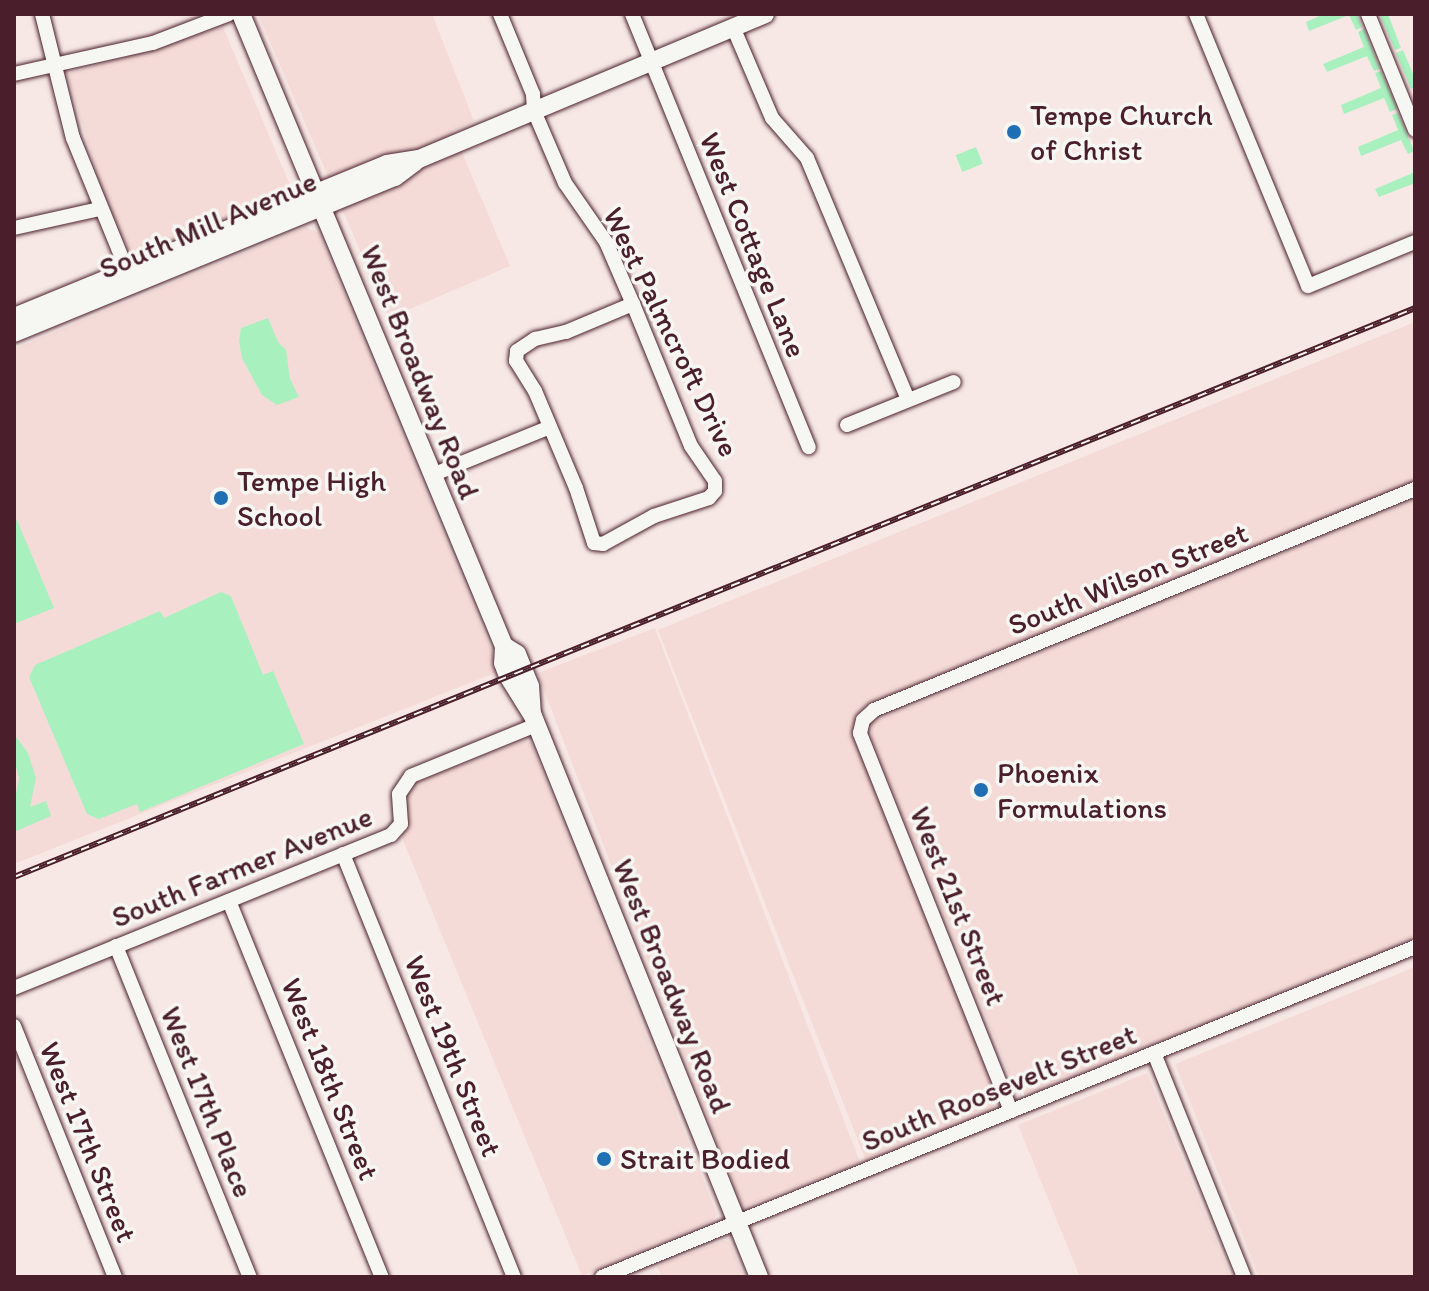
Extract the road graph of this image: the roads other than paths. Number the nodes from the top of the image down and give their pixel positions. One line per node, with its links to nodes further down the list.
1 (42, 14): 11 (street)
2 (229, 14): 11 (street)
3 (241, 14): 15 (main road, West Broadway Road)
4 (500, 14): 13 (street, West Palmcroft Drive)
5 (632, 14): 10 (street, West Cottage Lane)
6 (765, 14): 9 (main road, South Mill Avenue)
7 (1196, 14): 18 (street)
8 (1368, 14): 14 (street)
9 (733, 27): 10 (main road, South Mill Avenue); 24 (street)
10 (650, 62): 13 (main road, South Mill Avenue); 27 (street, West Cottage Lane)
11 (54, 65): 12 (street); 16 (street)
12 (14, 74)
13 (534, 111): 15 (main road, South Mill Avenue); 20 (street, West Palmcroft Drive)
14 (1415, 130)
15 (319, 200): 19 (main road, South Mill Avenue); 22 (main road, South Mill Avenue); 28 (main road, West Broadway Road)
16 (100, 209): 17 (street); 19 (street)
17 (14, 228)
18 (1415, 242)
19 (129, 276): 21 (main road, South Mill Avenue)
20 (633, 304): 26 (street); 26 (street, West Palmcroft Drive)
21 (14, 317)
22 (14, 333)
23 (954, 382): 24 (street)
24 (908, 400): 25 (street)
25 (847, 425)
26 (550, 427): 28 (street)
27 (809, 447)
28 (432, 475): 30 (main road, West Broadway Road)
29 (1415, 489): 31 (street, South Wilson Street)
30 (534, 720): 32 (street, South Farmer Avenue); 40 (main road, West Broadway Road)
31 (863, 720): 39 (street, West 21st Street)
32 (343, 854): 33 (street, South Farmer Avenue); 44 (street, West 19th Street)
33 (229, 901): 34 (street, South Farmer Avenue); 43 (street, West 18th Street)
34 (116, 946): 36 (street, South Farmer Avenue); 42 (street, West 17th Place)
35 (1415, 947): 38 (street, South Roosevelt Street)
36 (14, 988)
37 (14, 1026): 41 (street, West 17th Street)
38 (1154, 1053): 39 (street, South Roosevelt Street); 47 (street)
39 (1011, 1111): 40 (street, South Roosevelt Street)
40 (737, 1222): 45 (street, South Roosevelt Street); 46 (main road, West Broadway Road)
41 (115, 1277)
42 (250, 1277)
43 (382, 1277)
44 (514, 1277)
45 (602, 1277)
46 (759, 1277)
47 (1244, 1277)

